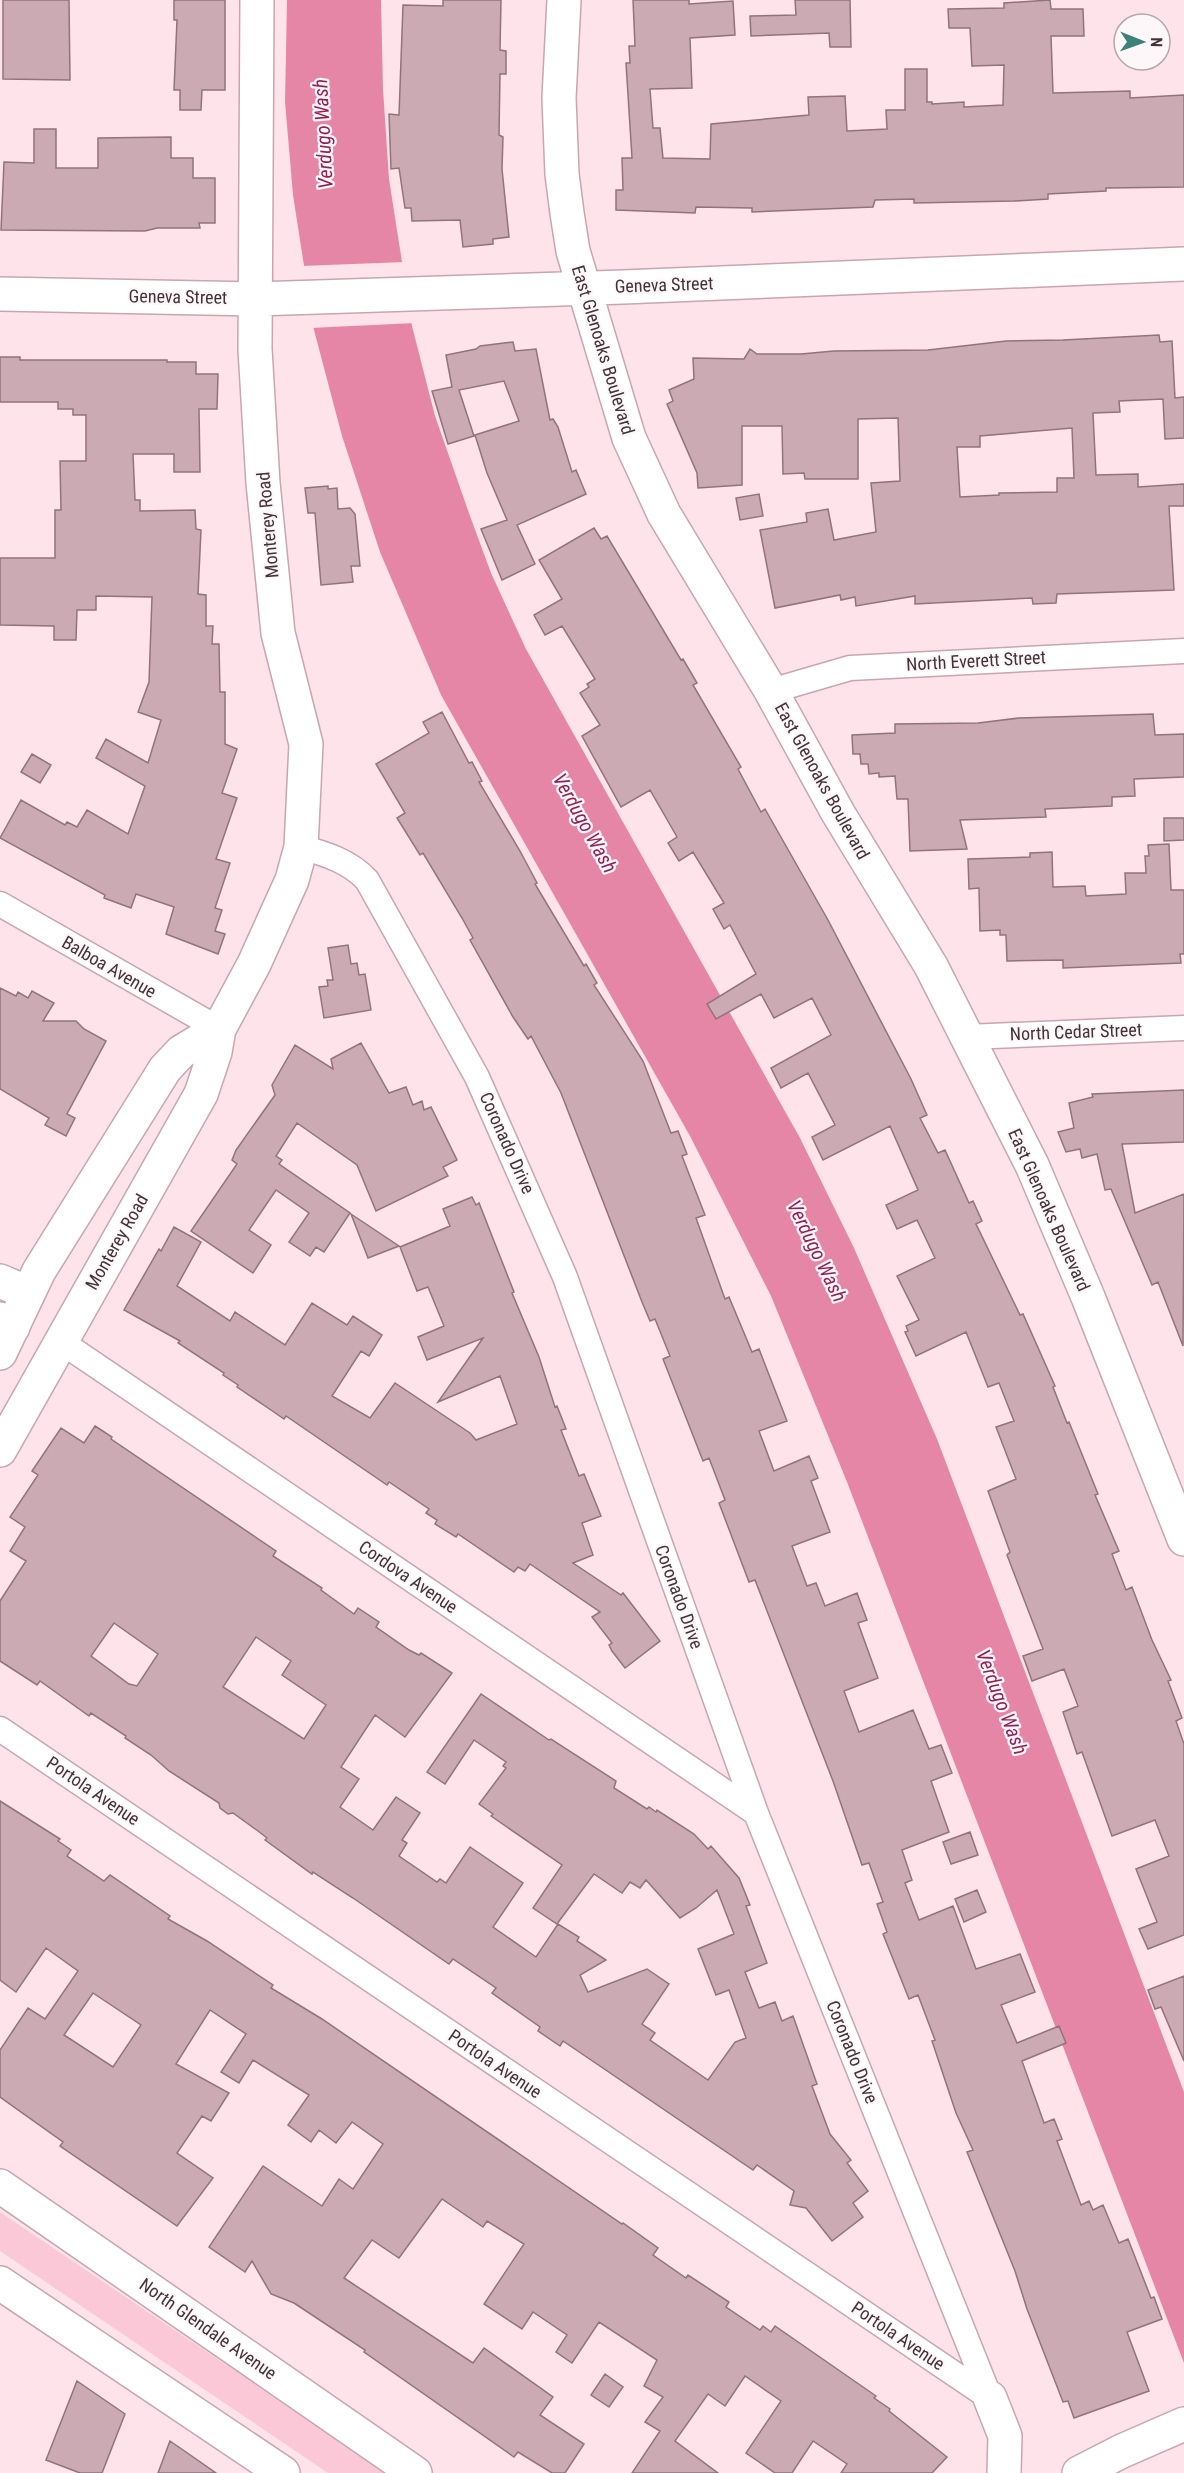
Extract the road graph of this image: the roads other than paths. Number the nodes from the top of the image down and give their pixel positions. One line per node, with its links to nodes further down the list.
1 (257, 0): 6 (main road, Monterey Road)
2 (564, 0): 4 (main road, East Glenoaks Boulevard)
3 (1184, 264): 4 (main road, Geneva Street)
4 (584, 288): 6 (main road, Geneva Street); 8 (main road, East Glenoaks Boulevard)
5 (0, 294): 6 (main road, Geneva Street)
6 (256, 298): 9 (main road, Monterey Road)
7 (1184, 651): 8 (street, North Everett Street)
8 (771, 691): 13 (main road, East Glenoaks Boulevard)
9 (301, 847): 12 (main road, Monterey Road); 20 (street, Coronado Drive)
10 (0, 904): 12 (street, Balboa Avenue)
11 (1184, 1028): 13 (street, North Cedar Street)
12 (219, 1029): 14 (main road); 16 (main road, Monterey Road)
13 (967, 1037): 18 (main road, East Glenoaks Boulevard)
14 (14, 1287): 15 (main road); 16 (main road)
15 (4, 1333): 16 (main road)
16 (60, 1341): 17 (main road, Monterey Road); 20 (street, Cordova Avenue)
17 (0, 1450)
18 (1183, 1533)
19 (0, 1729): 23 (street, Portola Avenue)
20 (756, 1813): 23 (street, Coronado Drive)
21 (0, 2186): 26 (main road, North Glendale Avenue)
22 (0, 2283): 25 (main road)
23 (990, 2398): 27 (main road)
24 (1184, 2424): 28 (main road)
25 (283, 2473)
26 (415, 2473)
27 (1004, 2473)
28 (1079, 2473)

